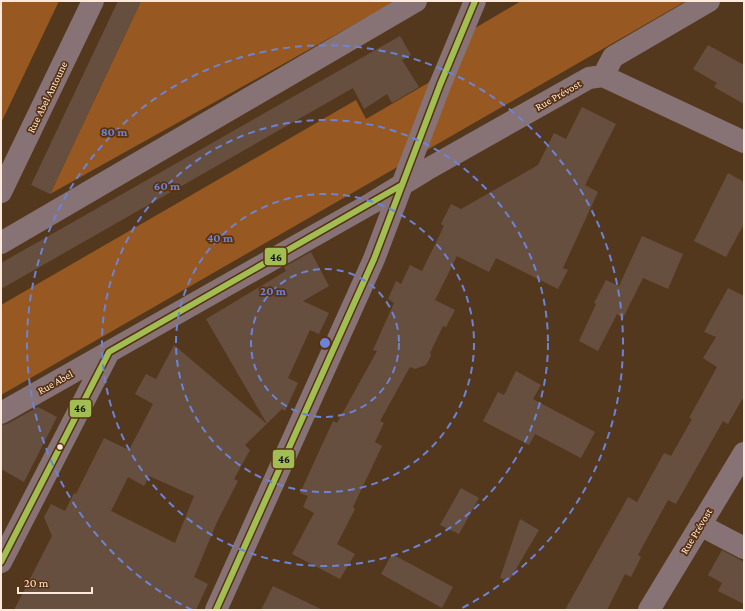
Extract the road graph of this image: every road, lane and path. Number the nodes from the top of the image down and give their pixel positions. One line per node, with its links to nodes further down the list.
1 (93, 1): 8 (street, Rue Abel Antoune)
2 (416, 1): 10 (street)
3 (475, 1): 7 (street)
4 (709, 1): 5 (street)
5 (603, 76): 6 (street); 7 (street, Rue Prévost)
6 (744, 142)
7 (418, 164): 9 (street, Rue Prévost)
8 (1, 192)
9 (393, 194): 11 (street, Rue Abel); 17 (street)
10 (1, 243)
11 (87, 375): 12 (street, Rue Abel); 16 (street)
12 (1, 412)
13 (744, 453): 14 (street, Rue Prévost)
14 (700, 525): 15 (street); 18 (street, Rue Prévost)
15 (744, 548)
16 (1, 562)
17 (216, 610)
18 (649, 610)

